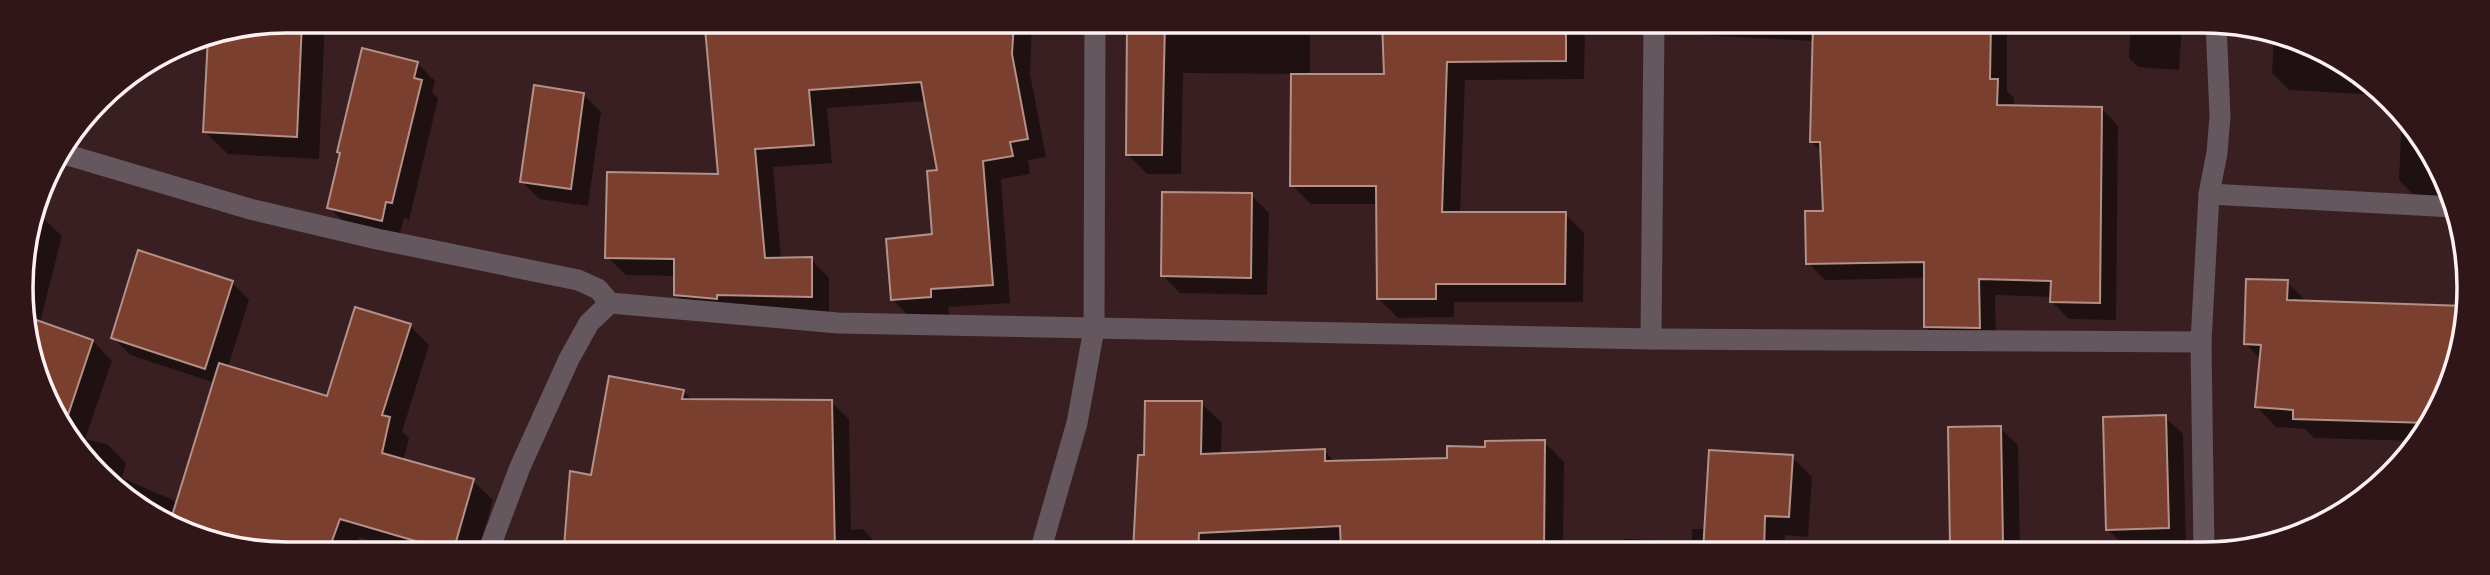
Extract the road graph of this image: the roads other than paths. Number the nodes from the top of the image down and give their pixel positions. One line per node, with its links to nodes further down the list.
1 (1095, 33): 8 (street)
2 (1654, 33): 9 (street)
3 (2216, 34): 5 (street)
4 (70, 156): 7 (street)
5 (2209, 194): 6 (street); 10 (street)
6 (2443, 206)
7 (610, 303): 8 (street); 11 (street)
8 (1094, 329): 9 (street); 12 (street)
9 (1651, 339): 10 (street)
10 (2202, 342): 13 (street)
11 (492, 542)
12 (1043, 542)
13 (2204, 542)

